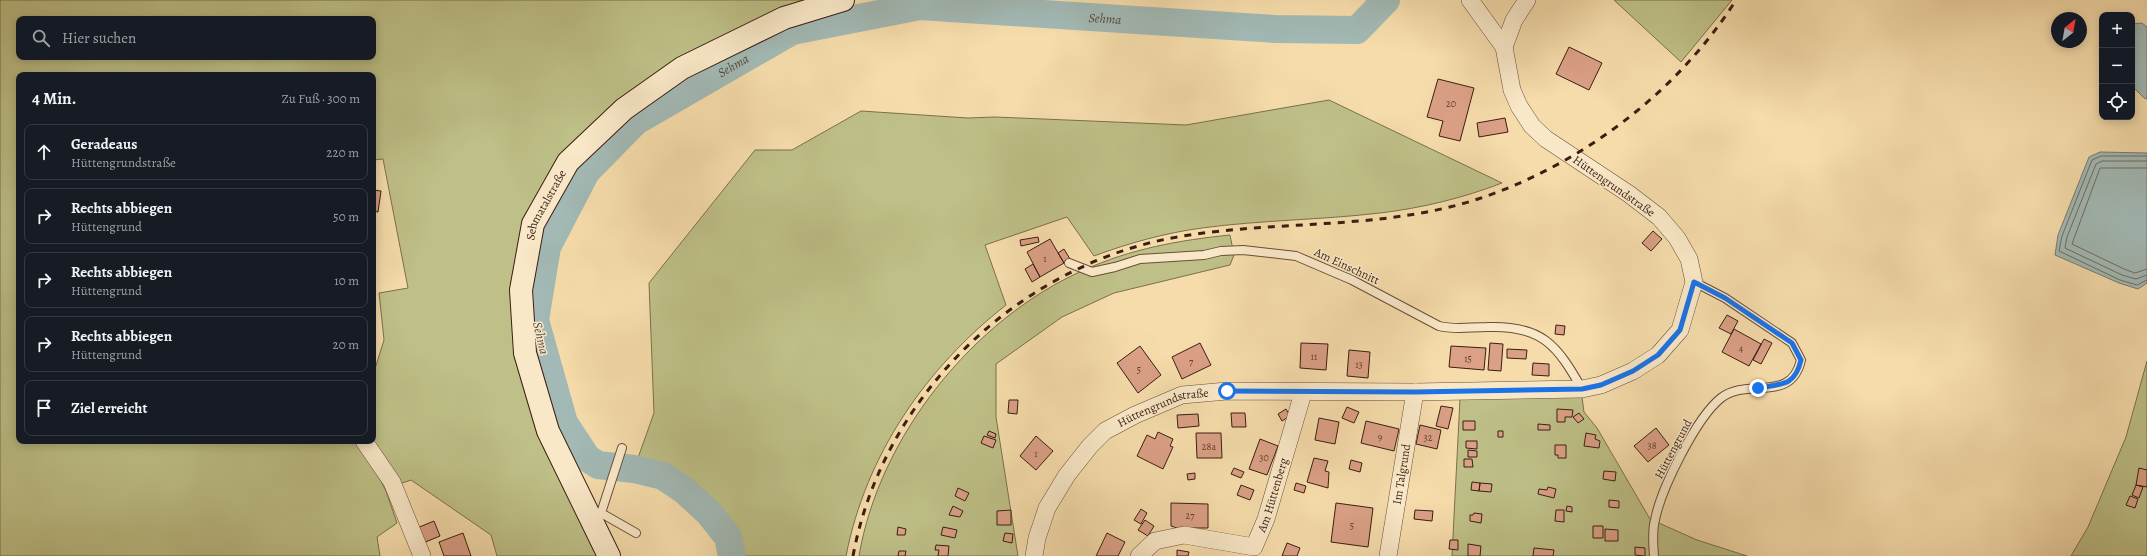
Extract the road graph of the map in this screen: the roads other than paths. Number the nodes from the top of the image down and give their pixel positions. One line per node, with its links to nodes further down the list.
1 (843, 0): 12 (main road, Sehmatalstraße)
2 (1470, 0): 4 (street, Hüttengrundstraße)
3 (1527, 0): 4 (street)
4 (1504, 47): 6 (street, Hüttengrundstraße)
5 (1070, 263): 7 (lane, Am Einschnitt)
6 (1694, 282): 7 (street, Hüttengrundstraße); 19 (lane, Hüttengrund)
7 (1582, 389): 8 (street, Hüttengrundstraße)
8 (1415, 392): 9 (street, Hüttengrundstraße); 18 (street, Im Talgrund)
9 (1303, 393): 16 (street, Hüttengrundstraße); 17 (street, Am Hüttenberg)
10 (366, 444): 14 (street)
11 (622, 448): 12 (lane)
12 (596, 515): 13 (lane); 15 (main road, Sehmatalstraße)
13 (636, 533)
14 (422, 556)
15 (609, 556)
16 (1034, 556)
17 (1139, 556)
18 (1388, 556)
19 (1654, 556)

